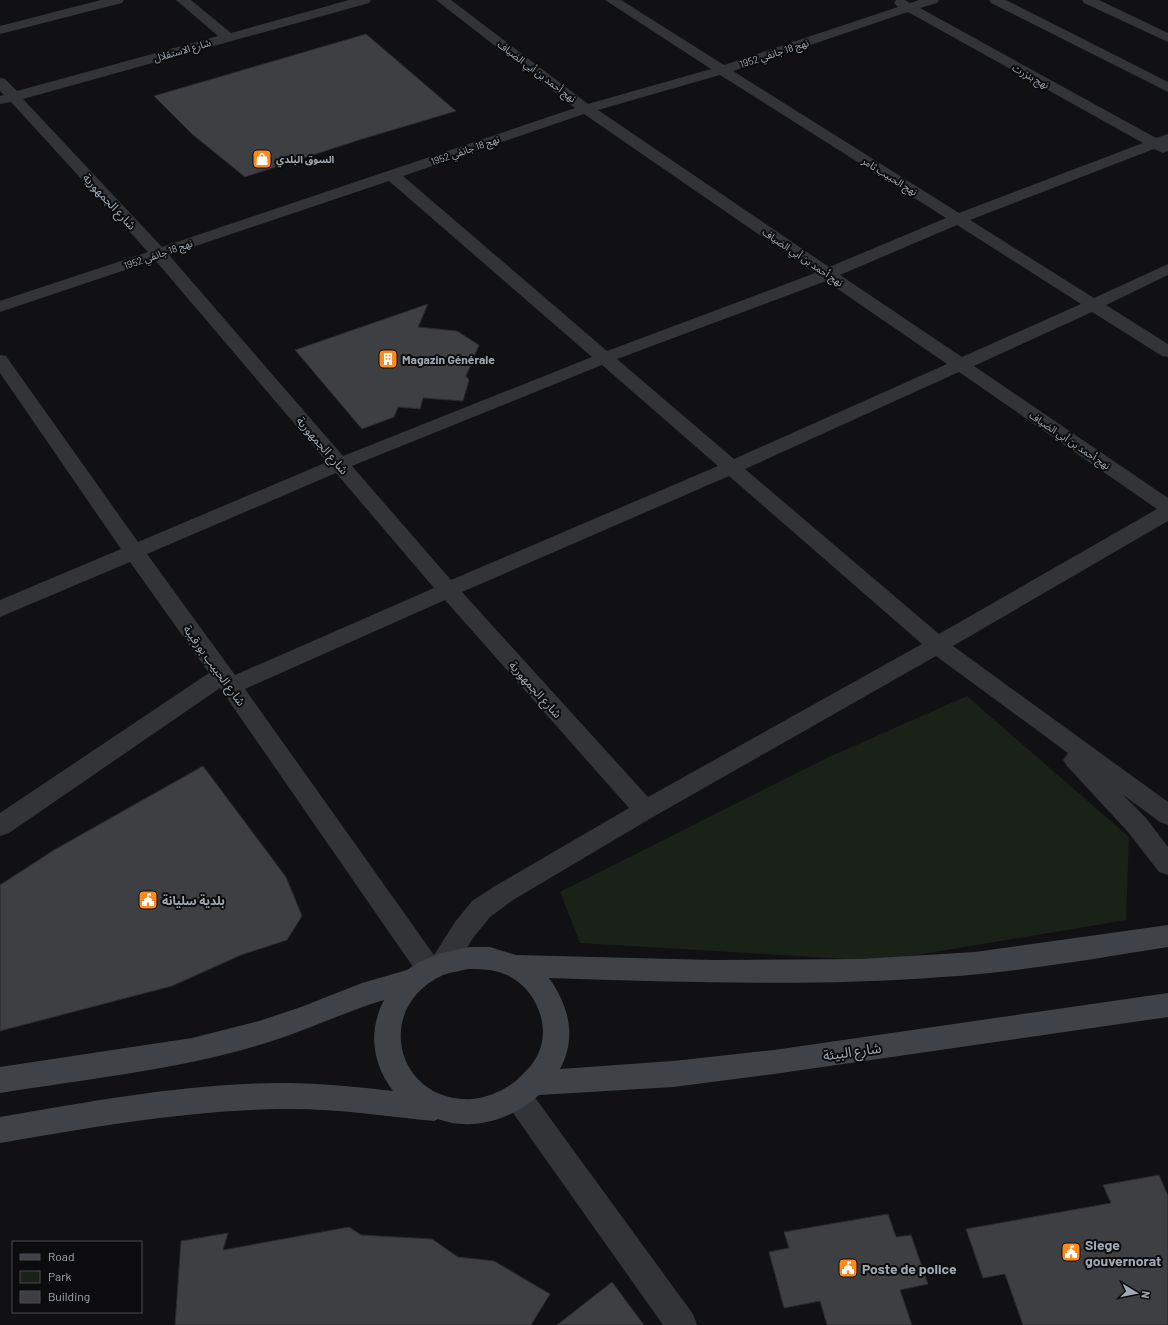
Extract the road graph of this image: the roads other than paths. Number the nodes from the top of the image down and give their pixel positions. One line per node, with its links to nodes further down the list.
1 (117, 0): 11 (street)
2 (183, 0): 12 (street)
3 (364, 0): 12 (street, شارع الاستقلال)
4 (443, 0): 18 (street, نهج أحمد بن أبي الضياف)
5 (612, 0): 14 (street, نهج الحبيب ثامر)
6 (895, 0): 10 (street, نهج بنزرت)
7 (932, 0): 10 (street, نهج 18 جانفي 1952)
8 (996, 0): 16 (street)
9 (1089, 0): 13 (street)
10 (909, 8): 14 (street, نهج 18 جانفي 1952); 19 (street, نهج بنزرت)
11 (0, 30)
12 (228, 36): 17 (street, شارع الاستقلال)
13 (1168, 38)
14 (721, 70): 18 (street, نهج 18 جانفي 1952); 21 (street, نهج الحبيب ثامر)
15 (0, 82): 17 (street, شارع الجمهورية)
16 (1168, 88)
17 (7, 99): 22 (street, شارع الجمهورية)
18 (586, 108): 20 (street, نهج 18 جانفي 1952); 24 (street, نهج أحمد بن أبي الضياف)
19 (1163, 144): 21 (street)
20 (392, 175): 22 (street, نهج 18 جانفي 1952); 28 (street)
21 (958, 219): 24 (street); 25 (street, نهج الحبيب ثامر)
22 (159, 254): 26 (street, نهج 18 جانفي 1952); 31 (street, شارع الجمهورية)
23 (1168, 269): 25 (street)
24 (828, 274): 28 (street); 30 (street, نهج أحمد بن أبي الضياف)
25 (1095, 304): 27 (street, نهج الحبيب ثامر); 30 (street)
26 (0, 307)
27 (1168, 352)
28 (604, 358): 31 (street); 32 (street)
29 (0, 360): 35 (street, شارع الحبيب بورقيبة)
30 (959, 365): 32 (street); 33 (street, نهج أحمد بن أبي الضياف)
31 (340, 464): 35 (street); 36 (street, شارع الجمهورية)
32 (731, 468): 36 (street); 38 (street)
33 (1168, 507)
34 (1168, 512): 38 (street)
35 (134, 552): 37 (street); 39 (street, شارع الحبيب بورقيبة)
36 (448, 590): 39 (street); 41 (street, شارع الجمهورية)
37 (0, 609)
38 (937, 645): 40 (street); 41 (street)
39 (226, 680): 43 (street); 47 (street, شارع الحبيب بورقيبة)
40 (1040, 722): 42 (street); 44 (street)
41 (645, 810): 47 (street)
42 (1168, 815)
43 (0, 826)
44 (1168, 865)
45 (1168, 936): 46 (main road)
46 (516, 966): 47 (main road); 50 (main road)
47 (430, 970): 49 (main road); 51 (main road)
48 (1168, 1005): 50 (main road, شارع البيئة)
49 (0, 1080)
50 (527, 1090): 51 (main road); 53 (street)
51 (448, 1110): 52 (main road)
52 (0, 1130)
53 (682, 1325)

